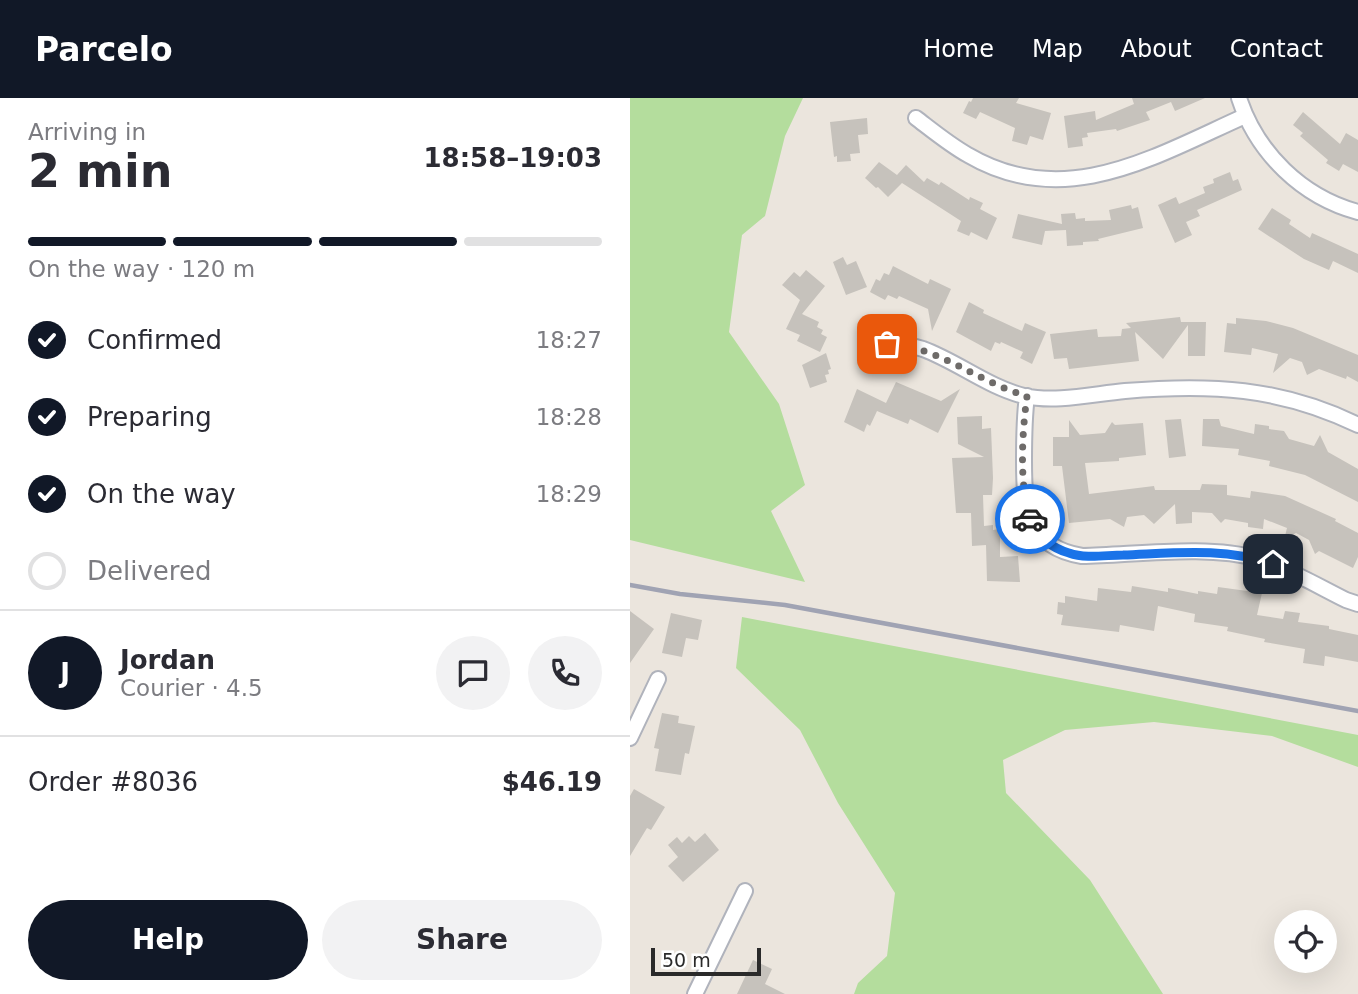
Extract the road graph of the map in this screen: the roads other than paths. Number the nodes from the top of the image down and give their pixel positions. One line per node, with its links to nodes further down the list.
1 (1239, 98): 2 (street)
2 (1245, 116): 3 (street); 4 (street)
3 (916, 118)
4 (1358, 212)
5 (876, 345): 6 (street)
6 (1027, 396): 7 (street); 8 (street)
7 (1358, 425)
8 (1358, 604)
9 (658, 679): 10 (street)
10 (630, 738)
11 (745, 891): 12 (street)
12 (695, 994)

